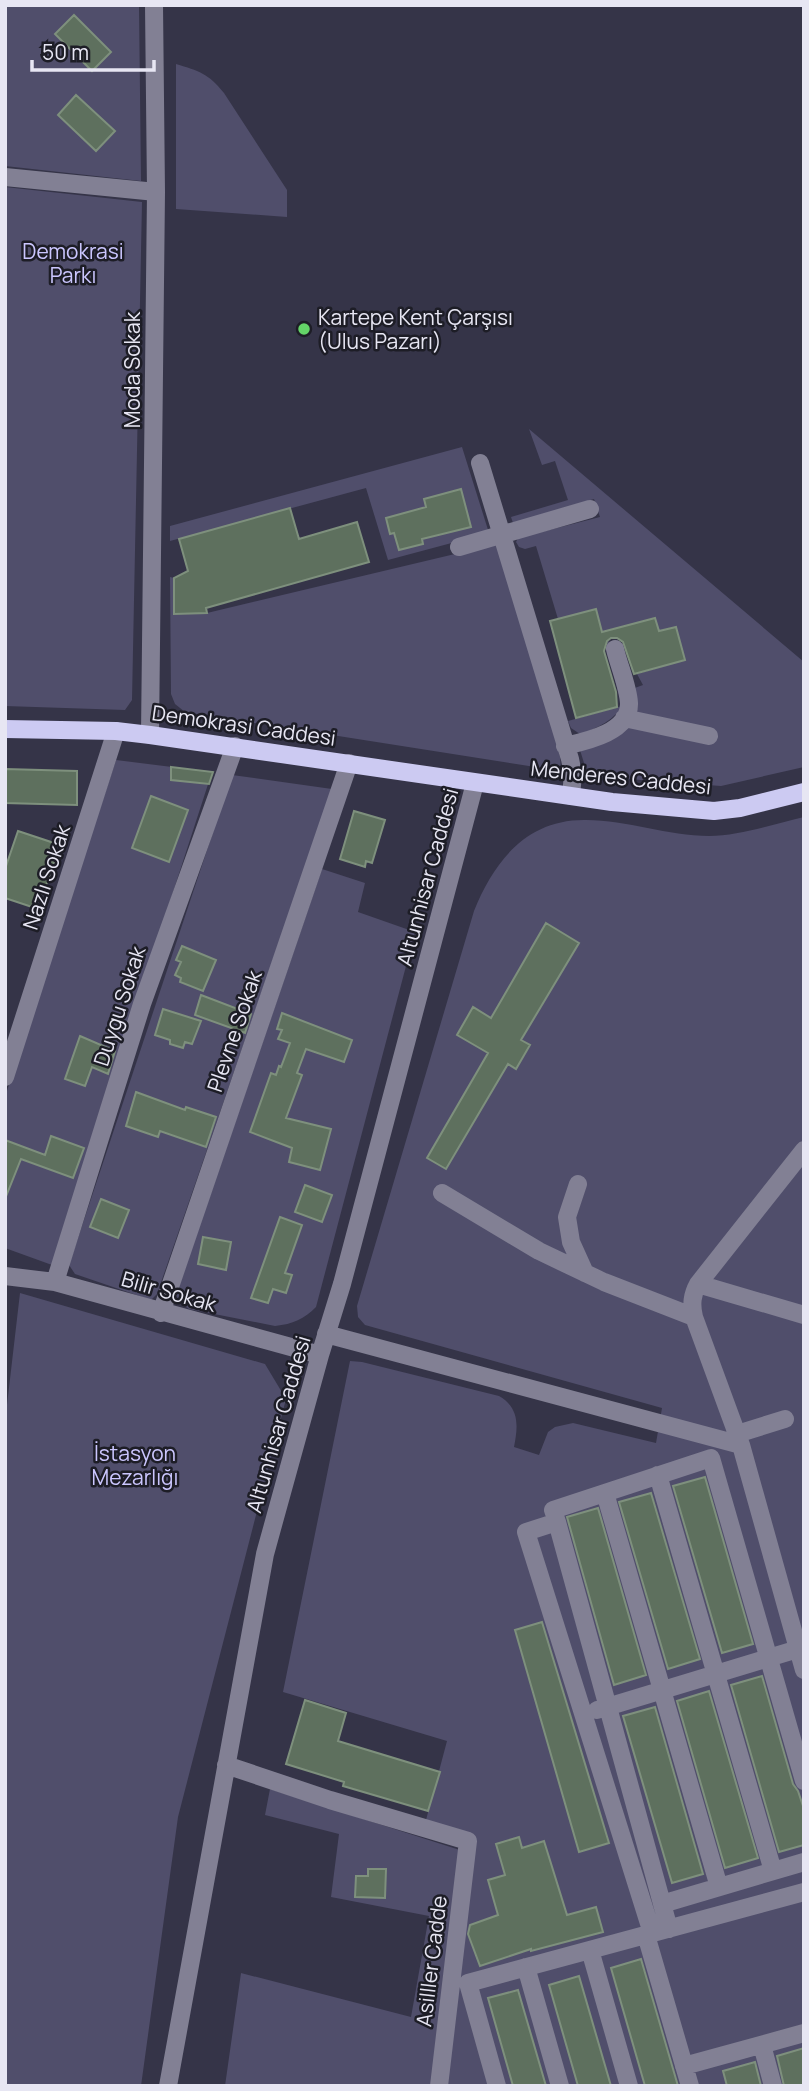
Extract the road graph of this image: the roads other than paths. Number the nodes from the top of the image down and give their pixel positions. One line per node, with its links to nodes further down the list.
1 (154, 5): 3 (street, Moda Sokak)
2 (5, 177): 3 (street)
3 (156, 192): 12 (street, Moda Sokak)
4 (480, 463): 6 (street)
5 (590, 509): 6 (street)
6 (502, 535): 7 (street); 15 (street)
7 (459, 547)
8 (615, 649): 9 (street)
9 (624, 718): 13 (street); 15 (street)
10 (5, 729): 11 (main road, Demokrasi Caddesi)
11 (116, 731): 12 (main road, Demokrasi Caddesi); 20 (street, Nazlı Sokak)
12 (150, 734): 14 (main road, Demokrasi Caddesi)
13 (709, 736)
14 (234, 746): 16 (main road, Demokrasi Caddesi); 26 (street, Duygu Sokak)
15 (565, 746): 19 (street)
16 (349, 763): 17 (main road, Demokrasi Caddesi); 28 (street, Plevne Sokak)
17 (475, 783): 19 (main road, Menderes Caddesi); 31 (street, Altunhisar Caddesi)
18 (804, 792): 19 (main road, Menderes Caddesi)
19 (571, 796)
20 (5, 1077)
21 (804, 1150): 27 (street)
22 (578, 1184): 24 (street)
23 (442, 1193): 24 (street)
24 (585, 1273): 30 (street)
25 (5, 1276): 26 (street, Bilir Sokak)
26 (54, 1282): 28 (street, Bilir Sokak)
27 (698, 1283): 29 (street); 30 (street)
28 (161, 1313): 32 (street, Bilir Sokak)
29 (804, 1315)
30 (694, 1317): 34 (street)
31 (326, 1334): 32 (street, Altunhisar Caddesi); 34 (street)
32 (320, 1355): 45 (street, Altunhisar Caddesi)
33 (785, 1419): 34 (street)
34 (739, 1439): 38 (street)
35 (658, 1475): 36 (street); 39 (street); 41 (street)
36 (605, 1493): 37 (street); 42 (street)
37 (557, 1522): 43 (street); 44 (street)
38 (798, 1649): 39 (street); 40 (street)
39 (768, 1657): 41 (street); 46 (street)
40 (804, 1670)
41 (716, 1674): 42 (street); 48 (street)
42 (662, 1690): 43 (street); 49 (street)
43 (608, 1707): 44 (street); 51 (street)
44 (583, 1714): 52 (street)
45 (226, 1765): 58 (street, Altunhisar Caddesi); 59 (street, Asilller Cadde)
46 (804, 1781)
47 (804, 1862): 48 (street)
48 (773, 1871): 49 (street)
49 (719, 1887): 51 (street)
50 (804, 1892): 52 (street)
51 (662, 1903): 52 (street)
52 (655, 1932): 53 (street); 57 (street)
53 (590, 1950): 54 (street); 62 (street)
54 (526, 1967): 60 (street); 61 (street)
55 (804, 2033): 56 (street)
56 (762, 2045): 57 (street); 64 (street)
57 (684, 2066): 63 (street)
58 (168, 2086)
59 (439, 2086)
60 (496, 2086)
61 (560, 2086)
62 (629, 2086)
63 (690, 2086)
64 (774, 2086)

